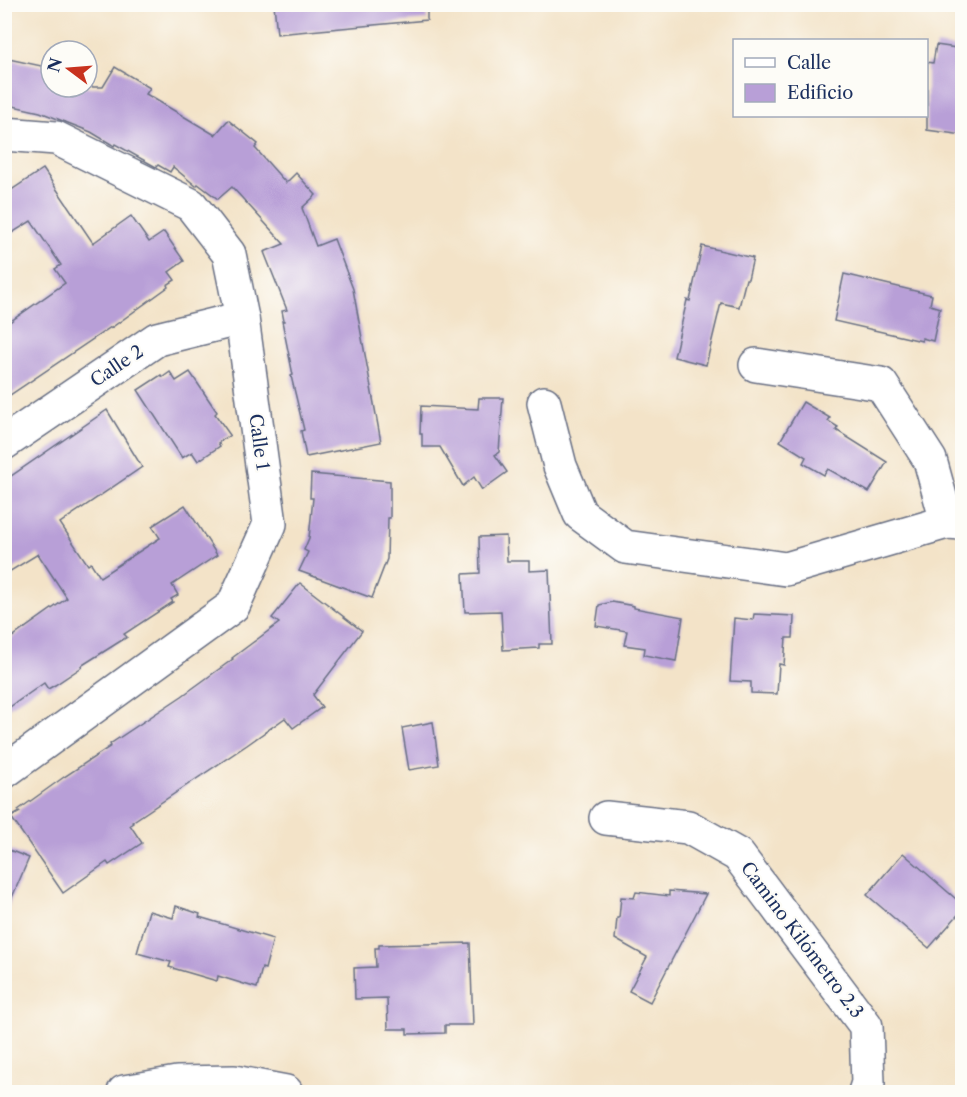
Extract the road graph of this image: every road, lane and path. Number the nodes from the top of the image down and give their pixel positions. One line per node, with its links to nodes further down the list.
1 (4, 135): 2 (street, Calle 1)
2 (242, 318): 5 (street, Calle 2); 7 (street, Calle 1)
3 (756, 365): 6 (street)
4 (544, 403): 6 (street)
5 (4, 443)
6 (955, 523)
7 (4, 772)
8 (606, 818): 11 (street, Camino Kilómetro 2.3)
9 (124, 1092): 10 (street)
10 (285, 1092)
11 (865, 1092)

